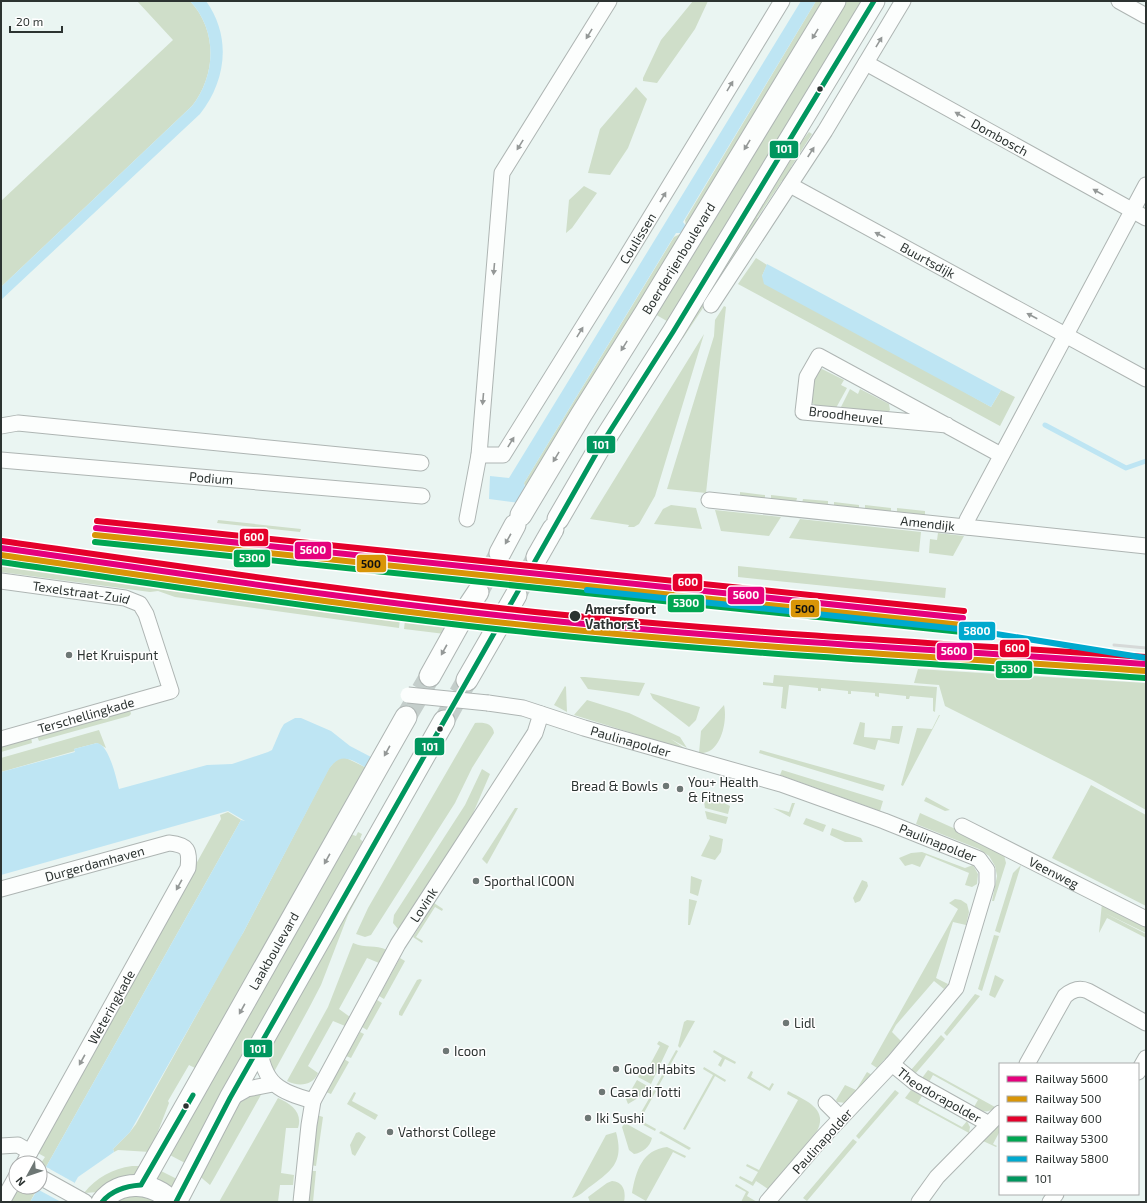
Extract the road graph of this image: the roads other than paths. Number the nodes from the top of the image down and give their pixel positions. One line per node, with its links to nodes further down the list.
1 (609, 1): 18 (street, one-way to 18)
2 (782, 1): 18 (street, Coulissen, one-way to 2)
3 (835, 1): 27 (main road, Boerderijenboulevard, one-way to 27)
4 (874, 1): 28 (main road)
5 (903, 1): 8 (street, one-way to 5)
6 (1119, 1): 7 (street)
7 (1146, 16)
8 (866, 63): 9 (street, one-way to 8); 11 (street, Dombosch, one-way to 8)
9 (790, 185): 13 (street); 14 (street, Buurtsdijk, one-way to 9)
10 (1146, 185): 11 (street)
11 (1132, 211): 12 (street); 14 (street)
12 (1146, 218)
13 (711, 305)
14 (1066, 335): 15 (street); 19 (street)
15 (1146, 379)
16 (946, 425): 16 (street, Broodheuvel); 19 (street, Broodheuvel)
17 (1, 426): 21 (street)
18 (479, 455): 24 (street)
19 (1001, 455): 25 (street)
20 (1, 460): 22 (street, Podium)
21 (421, 463)
22 (422, 496)
23 (709, 500): 25 (street, Amendijk)
24 (467, 519)
25 (968, 527): 26 (street, Amendijk)
26 (1146, 546)
27 (500, 553)
28 (537, 557)
29 (1, 581): 34 (street, Texelstraat-Zuid)
30 (459, 624): 32 (main road, one-way to 32)
31 (497, 628): 33 (main road)
32 (430, 676)
33 (467, 680)
34 (171, 691): 39 (street, Terschellingkade)
35 (408, 695): 36 (street, bridge)
36 (541, 714): 48 (street, Paulinapolder); 52 (street, Lovink)
37 (406, 717): 61 (main road, Laakboulevard, one-way to 61)
38 (444, 721): 45 (main road)
39 (1, 739)
40 (962, 826): 43 (street, Veenweg)
41 (187, 849): 42 (street, Durgerdamhaven); 59 (street, Weteringkade, one-way to 59)
42 (1, 890)
43 (1146, 919)
44 (1146, 1023): 47 (street)
45 (259, 1046): 50 (street); 51 (main road)
46 (1146, 1058): 49 (street)
47 (1029, 1063)
48 (892, 1064): 55 (street, Paulinapolder); 56 (street, Theodorapolder)
49 (1139, 1070)
50 (273, 1084): 51 (street); 52 (street)
51 (230, 1098): 65 (main road)
52 (314, 1101): 66 (street, Lovink)
53 (826, 1103): 55 (street)
54 (999, 1113): 56 (street, Theodorapolder)
55 (841, 1118): 67 (street, Paulinapolder)
56 (989, 1124): 68 (street, Theodorapolder)
57 (1, 1146): 58 (street)
58 (26, 1155)
59 (28, 1155)
60 (48, 1182): 62 (street)
61 (141, 1185): 63 (main road); 64 (main road)
62 (85, 1202)
63 (102, 1202)
64 (172, 1202)
65 (176, 1202)
66 (301, 1202)
67 (768, 1202)
68 (919, 1202)

